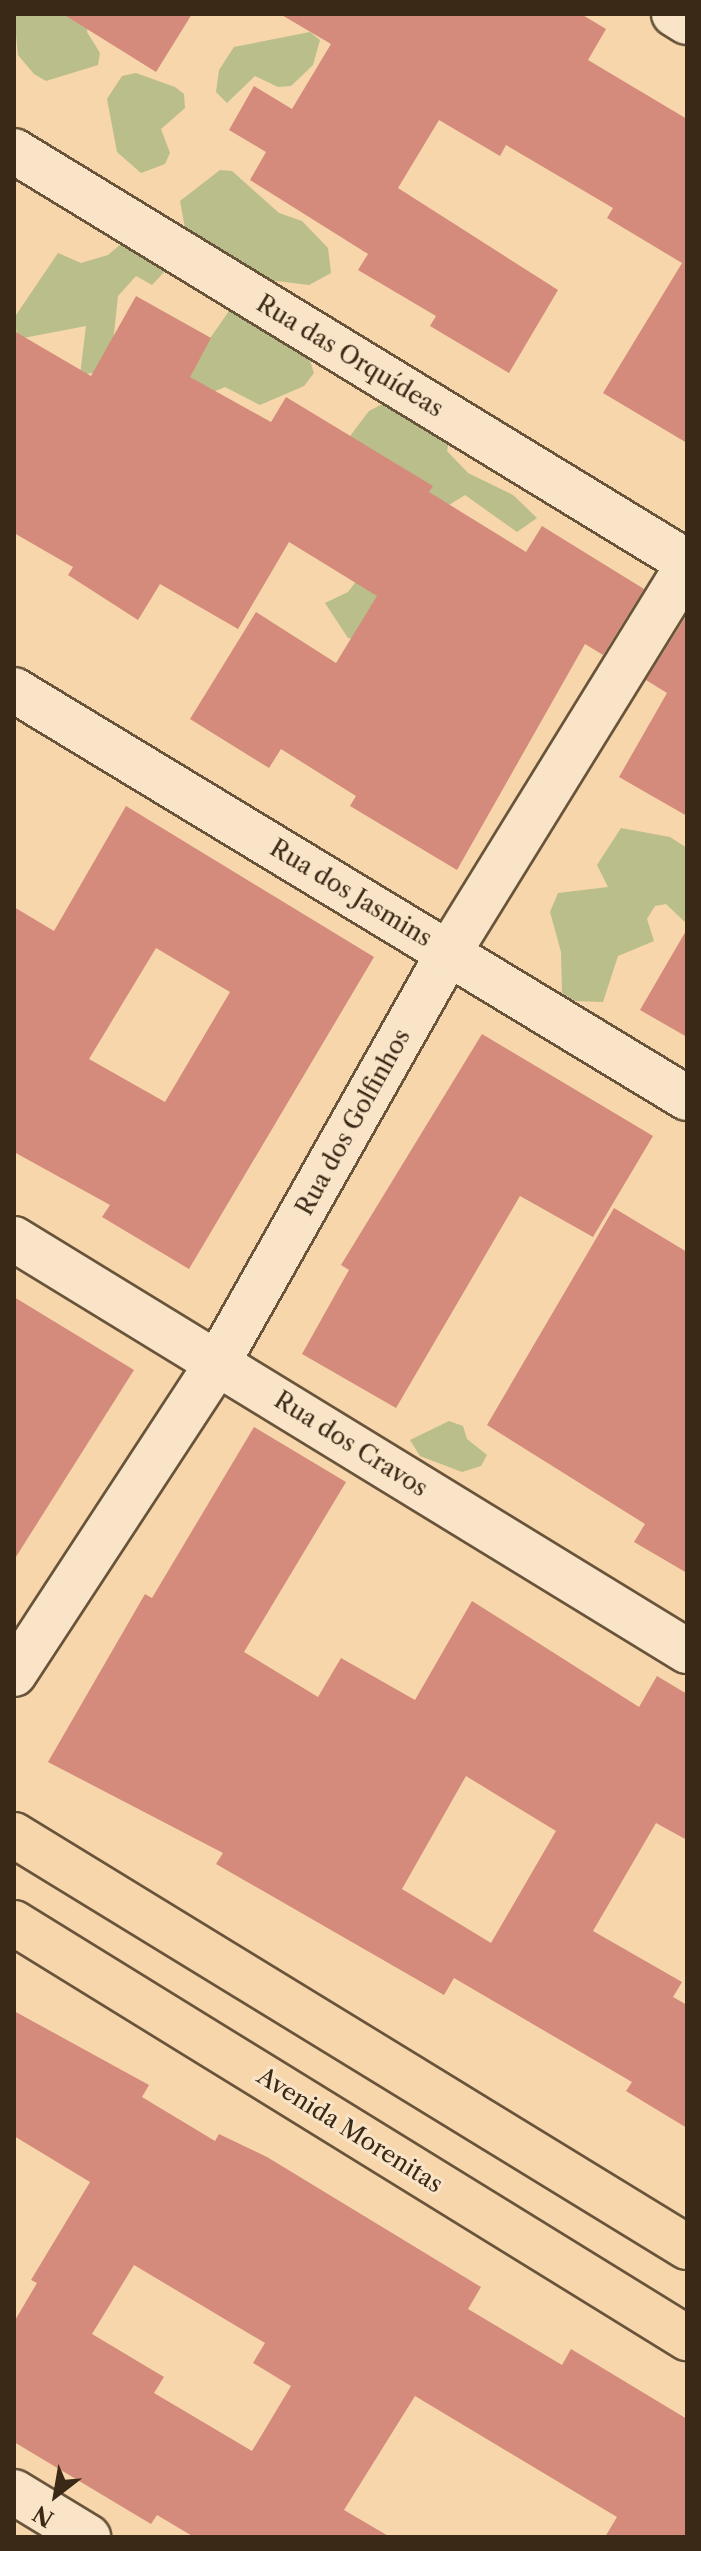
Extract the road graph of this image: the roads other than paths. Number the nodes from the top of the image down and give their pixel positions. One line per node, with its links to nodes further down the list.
1 (674, 14): 2 (street)
2 (687, 22)
3 (14, 151): 4 (street, Rua das Orquídeas)
4 (687, 564): 6 (street, Rua dos Golfinhos)
5 (14, 690): 6 (street, Rua dos Jasmins)
6 (449, 952): 7 (street, Rua dos Jasmins); 9 (street, Rua dos Golfinhos)
7 (687, 1098)
8 (14, 1239): 9 (street, Rua dos Cravos)
9 (218, 1362): 10 (street, Rua dos Cravos); 11 (street, Rua dos Golfinhos)
10 (687, 1651)
11 (14, 1674)
12 (14, 1835): 14 (main road)
13 (14, 1923): 15 (main road, Avenida Morenitas)
14 (687, 2247)
15 (687, 2338)
16 (14, 2492): 17 (street)
17 (88, 2537)

